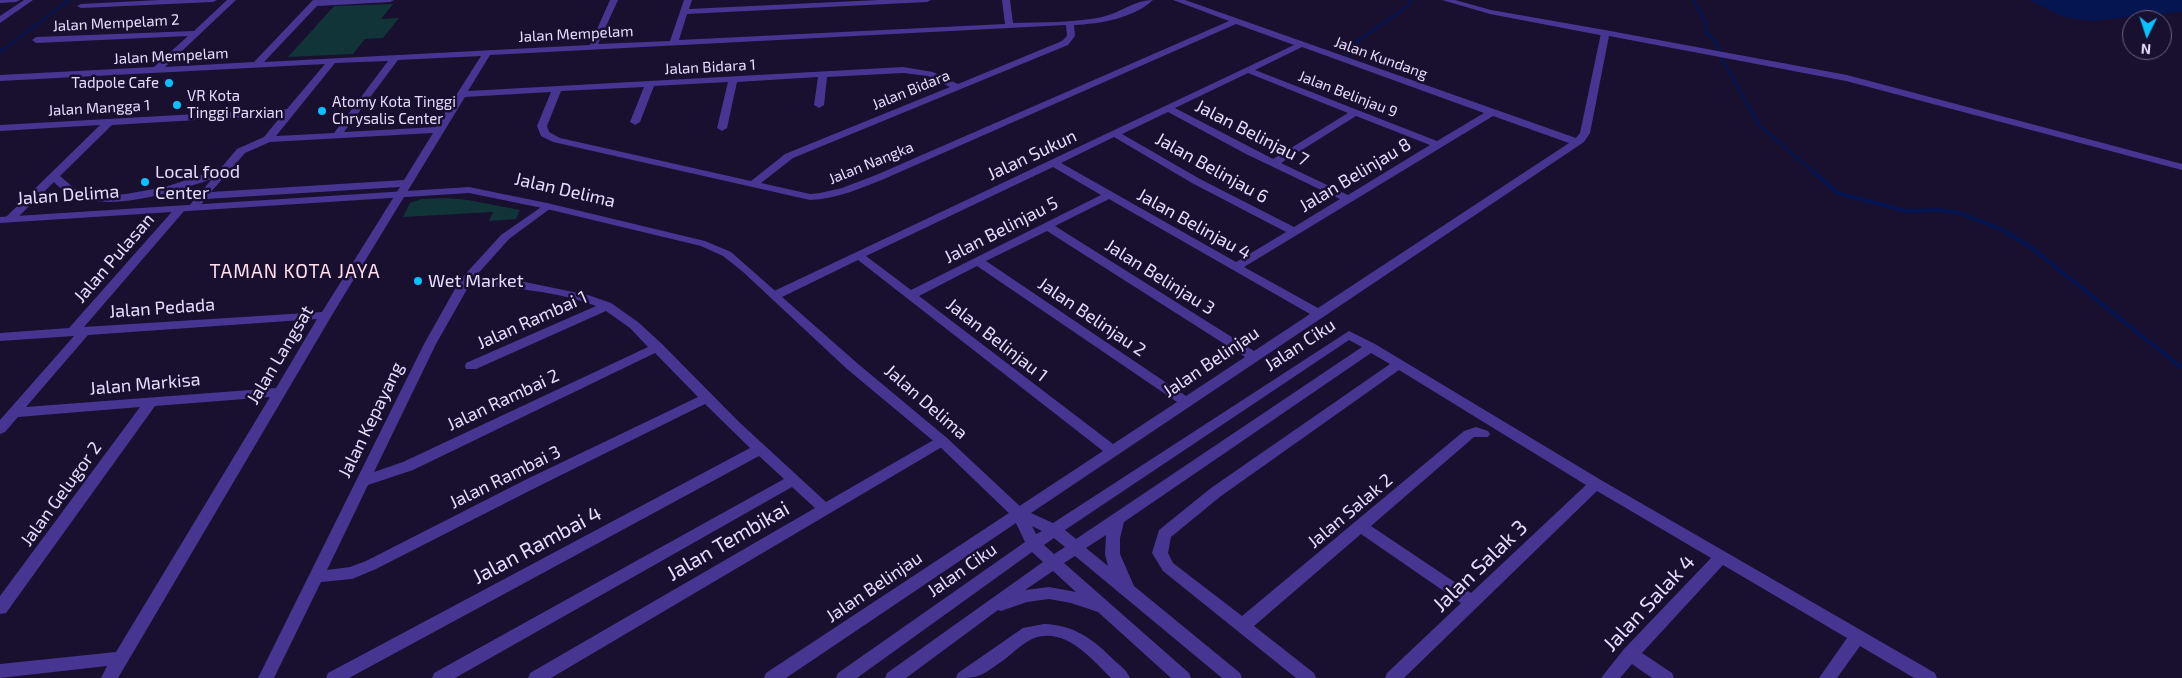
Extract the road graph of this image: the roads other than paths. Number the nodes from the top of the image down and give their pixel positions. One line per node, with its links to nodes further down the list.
1 (16, 0): 13 (street)
2 (29, 0): 17 (street)
3 (213, 0): 15 (street)
4 (232, 0): 21 (street)
5 (390, 0): 14 (street)
6 (614, 0): 26 (street)
7 (688, 0): 16 (street)
8 (927, 0): 16 (street)
9 (1006, 0): 20 (street)
10 (1149, 0): 19 (street, Jalan Mempelam)
11 (1177, 0): 18 (street, Jalan Kundang)
12 (1446, 0): 22 (street)
13 (0, 1)
14 (316, 2): 30 (street)
15 (81, 6)
16 (684, 12): 24 (street)
17 (0, 20)
18 (1236, 20): 25 (street, Jalan Kundang); 61 (street, Jalan Nangka)
19 (1070, 22): 20 (street, Jalan Mempelam); 38 (street, Jalan Bidara)
20 (1009, 26): 24 (street, Jalan Mempelam)
21 (197, 33): 23 (street, Jalan Mempelam 2); 31 (street)
22 (1604, 34): 54 (street, Jalan Belinjau); 58 (street)
23 (36, 40)
24 (674, 43): 26 (street, Jalan Mempelam)
25 (1302, 44): 32 (street, Jalan Sukun); 44 (street, Jalan Kundang)
26 (593, 47): 27 (street, Jalan Mempelam)
27 (486, 53): 28 (street, Jalan Mempelam); 40 (street, Jalan Langsat)
28 (395, 58): 29 (street, Jalan Mempelam); 52 (street)
29 (330, 64): 30 (street, Jalan Mempelam); 37 (street, Jalan Mempelam); 43 (street)
30 (256, 65): 31 (street, Jalan Mempelam)
31 (156, 70): 34 (street, Jalan Mempelam)
32 (1248, 70): 42 (street, Jalan Sukun); 45 (street, Jalan Belinjau 9)
33 (823, 74): 35 (street, Jalan Bidara 1); 38 (street, Jalan Bidara 1); 41 (street)
34 (0, 78)
35 (733, 80): 36 (street, Jalan Bidara 1); 49 (street)
36 (650, 84): 39 (street, Jalan Bidara 1); 47 (street)
37 (0, 85)
38 (958, 87): 61 (street, Jalan Bidara)
39 (557, 89): 40 (street, Jalan Bidara 1); 61 (street, Jalan Nangka)
40 (462, 94): 50 (street, Jalan Langsat)
41 (818, 105)
42 (1168, 108): 51 (street, Jalan Sukun); 57 (street, Jalan Belinjau 7)
43 (290, 112): 46 (street, Jalan Mangga 1); 53 (street)
44 (1492, 112): 54 (street, Jalan Kundang); 55 (street, Jalan Belinjau 8)
45 (1355, 113): 55 (street, Jalan Belinjau 9); 57 (street)
46 (109, 122): 48 (street, Jalan Mangga 1); 60 (street)
47 (636, 122)
48 (0, 128)
49 (722, 128)
50 (440, 130): 52 (street); 62 (street, Jalan Langsat)
51 (1115, 134): 56 (street, Jalan Sukun); 70 (street, Jalan Belinjau 6)
52 (337, 135): 53 (street)
53 (268, 139): 59 (street, Jalan Pulasan)
54 (1576, 142): 78 (street, Jalan Belinjau)
55 (1438, 145): 65 (street, Jalan Belinjau 8)
56 (1053, 163): 63 (street, Jalan Belinjau 4); 71 (street, Jalan Sukun)
57 (1273, 163): 65 (street, Jalan Belinjau 7)
58 (2182, 167)
59 (224, 171): 60 (street); 64 (street, Jalan Pulasan)
60 (54, 176): 68 (street)
61 (753, 184)
62 (404, 188): 64 (street, Jalan Delima); 66 (street, Jalan Delima); 67 (street, Jalan Delima); 79 (street, Jalan Langsat)
63 (1108, 195): 69 (street, Jalan Belinjau 5); 73 (street, Jalan Belinjau 4)
64 (203, 196): 67 (street, Jalan Pulasan)
65 (1348, 199): 70 (street, Jalan Belinjau 8)
66 (546, 206): 74 (street, Jalan Kepayang); 75 (street, Jalan Delima)
67 (187, 208): 68 (street, Jalan Delima); 80 (street, Jalan Pulasan)
68 (5, 220)
69 (1047, 226): 72 (street, Jalan Belinjau 5); 84 (street, Jalan Belinjau 3)
70 (1294, 232): 73 (street, Jalan Belinjau 8)
71 (859, 256): 75 (street, Jalan Sukun); 76 (street, Jalan Belinjau 1)
72 (978, 261): 76 (street, Jalan Belinjau 5); 90 (street, Jalan Belinjau 2)
73 (1236, 267): 78 (street, Jalan Belinjau 4)
74 (466, 280): 77 (street); 98 (street, Jalan Kepayang)
75 (776, 295): 94 (street, Jalan Delima)
76 (910, 295): 96 (street, Jalan Belinjau 1)
77 (607, 306): 82 (street); 86 (street, Jalan Rambai 1)
78 (1319, 314): 84 (street, Jalan Belinjau)
79 (326, 315): 80 (street, Jalan Pedada); 87 (street, Jalan Langsat)
80 (79, 331): 81 (street, Jalan Pedada); 91 (street, Jalan Pulasan)
81 (0, 336)
82 (658, 347): 88 (street); 98 (street, Jalan Rambai 2)
83 (1371, 347): 85 (street); 102 (street); 104 (street, Jalan Ciku)
84 (1254, 358): 90 (street, Jalan Belinjau)
85 (1399, 364): 99 (street); 115 (street)
86 (471, 366)
87 (280, 392): 89 (street, Jalan Markisa); 118 (street, Jalan Langsat)
88 (707, 398): 95 (street); 109 (street, Jalan Rambai 3)
89 (152, 402): 91 (street, Jalan Markisa); 112 (street, Jalan Gelugor 2)
90 (1186, 402): 96 (street, Jalan Belinjau)
91 (13, 413): 92 (street, Jalan Pulasan)
92 (0, 429)
93 (1483, 434): 103 (street, Jalan Salak 2)
94 (942, 441): 100 (street, Jalan Tembikai); 101 (street, Jalan Delima)
95 (760, 449): 97 (street); 122 (street, Jalan Rambai 4)
96 (1113, 452): 101 (street, Jalan Belinjau)
97 (794, 480): 100 (street); 123 (street)
98 (362, 482): 109 (street, Jalan Kepayang)
99 (1596, 484): 107 (street); 111 (street, Jalan Salak 3)
100 (825, 509): 124 (street, Jalan Tembikai)
101 (1019, 514): 104 (street, Jalan Delima); 105 (street, Jalan Delima); 125 (street, Jalan Belinjau)
102 (1118, 518): 106 (street); 110 (street)
103 (1360, 526): 111 (street); 115 (street, Jalan Salak 2)
104 (1054, 530): 105 (street, Jalan Ciku); 106 (street, Jalan Delima)
105 (1033, 544): 108 (street, Jalan Delima); 126 (street, Jalan Ciku)
106 (1075, 547): 108 (street); 110 (street, Jalan Delima)
107 (1721, 557): 116 (street); 117 (street, Jalan Salak 4)
108 (1054, 562): 113 (street); 114 (street, Jalan Delima)
109 (315, 577): 121 (street, Jalan Kepayang)
110 (1129, 592): 131 (street, Jalan Delima)
111 (1473, 603): 133 (street, Jalan Salak 3)
112 (0, 608)
113 (986, 610): 114 (street); 127 (street)
114 (1108, 611): 130 (street, Jalan Delima)
115 (1242, 625): 132 (street)
116 (1858, 636): 136 (street); 137 (street)
117 (1630, 654): 134 (street, Jalan Salak 4); 135 (street)
118 (121, 658): 119 (street); 120 (street, Jalan Langsat)
119 (0, 671)
120 (109, 678)
121 (266, 678)
122 (334, 678)
123 (440, 678)
124 (536, 678)
125 (772, 678)
126 (844, 678)
127 (893, 678)
128 (964, 678): 129 (street)
129 (1122, 678)
130 (1183, 678)
131 (1234, 678)
132 (1308, 678)
133 (1393, 678)
134 (1609, 678)
135 (1666, 678)
136 (1827, 678)
137 (1929, 678)

